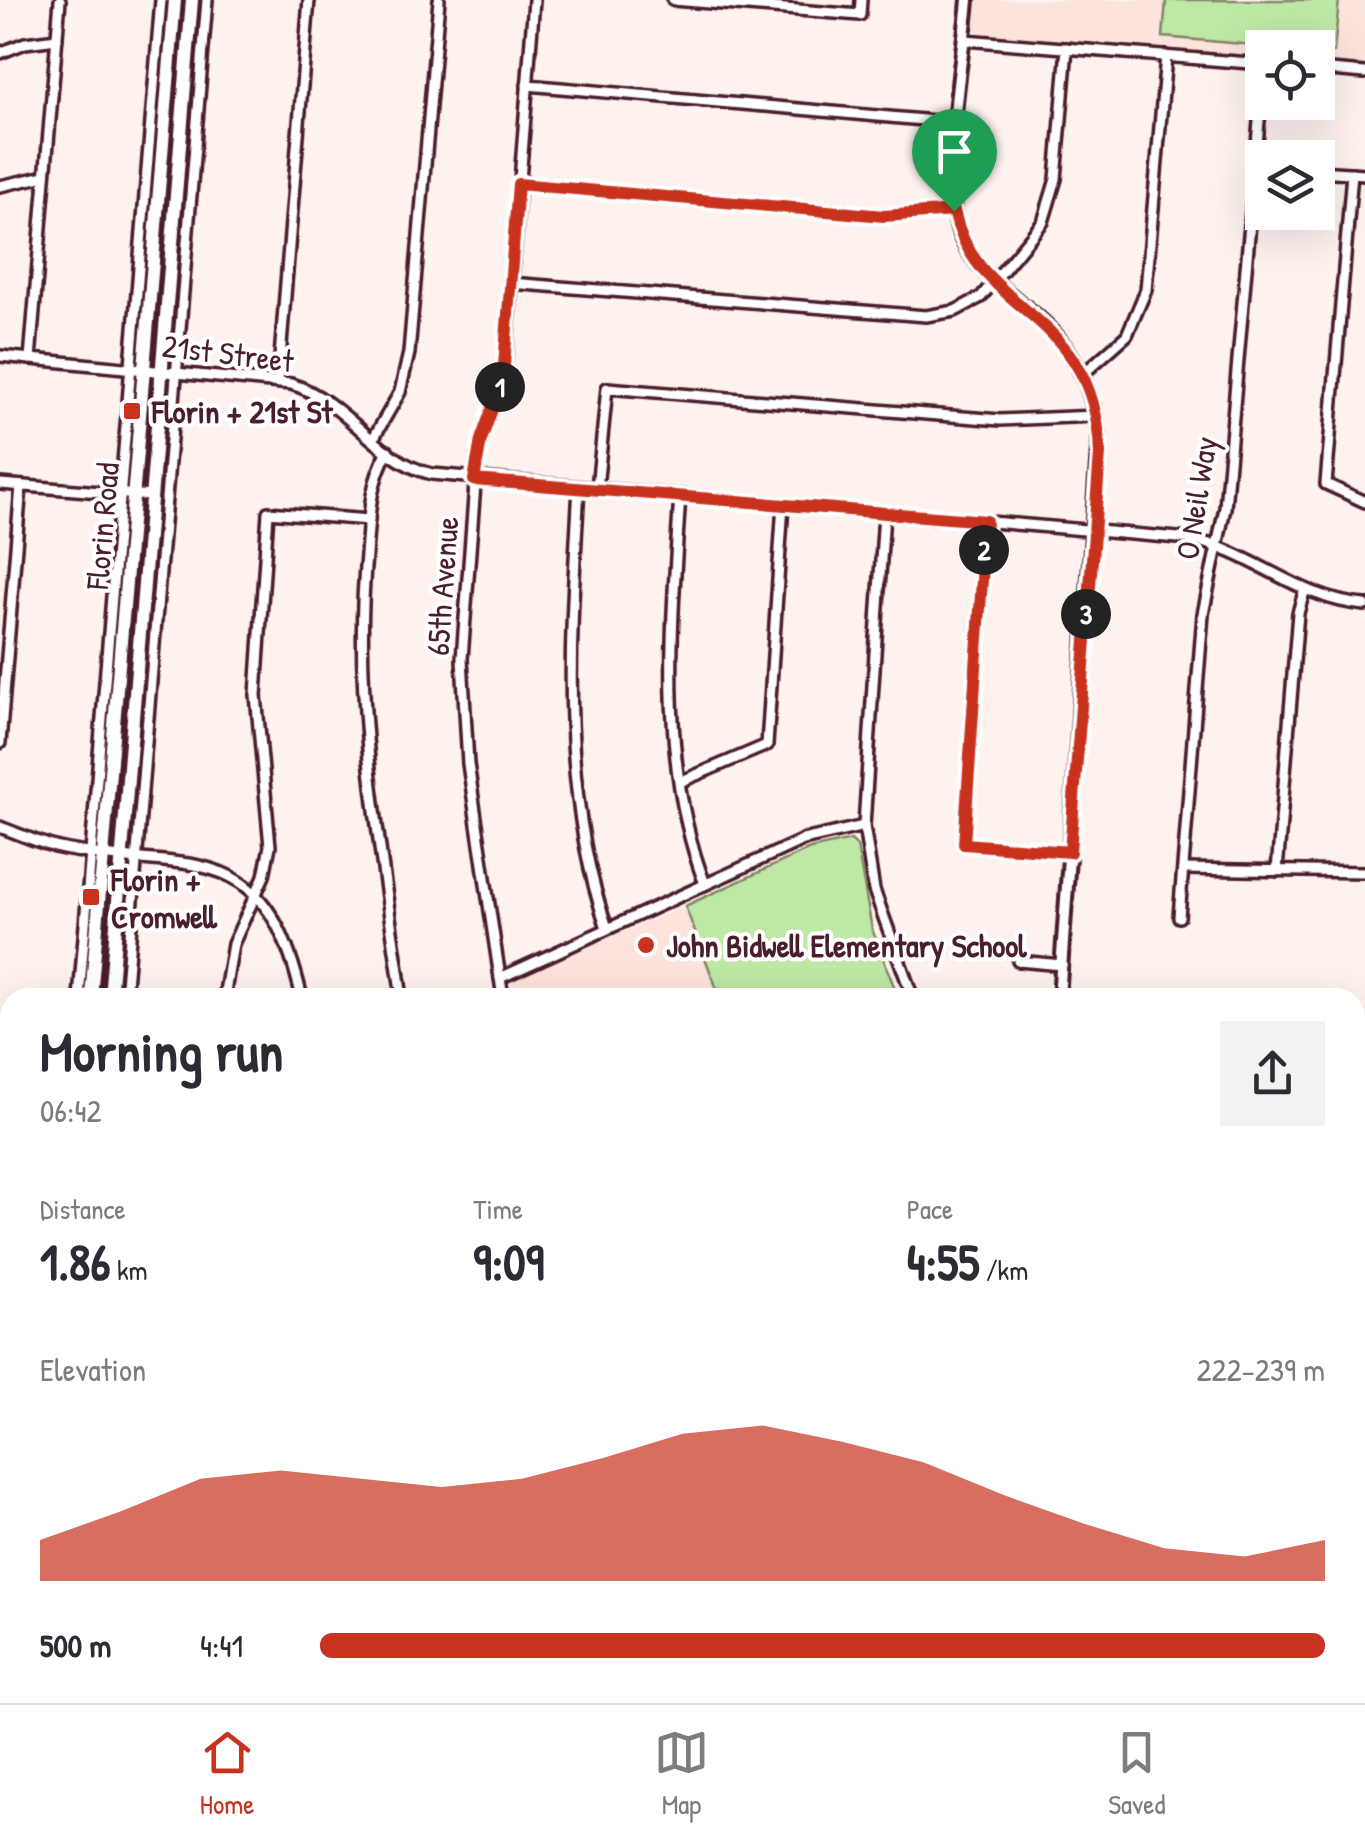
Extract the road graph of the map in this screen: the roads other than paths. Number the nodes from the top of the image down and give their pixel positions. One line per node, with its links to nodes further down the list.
1 (60, 0): 12 (street)
2 (161, 0): 34 (street, Florin Road)
3 (175, 0): 34 (main road, Florin Road)
4 (192, 0): 35 (main road, Florin Road)
5 (208, 0): 36 (street, Florin Road)
6 (309, 0): 38 (street)
7 (439, 0): 40 (street)
8 (534, 0): 20 (street, 65th Avenue)
9 (673, 0): 10 (street)
10 (862, 0)
11 (968, 0): 13 (street)
12 (57, 40): 15 (street); 25 (street)
13 (965, 40): 14 (street); 21 (street)
14 (1067, 48): 16 (street); 30 (street)
15 (0, 53)
16 (1166, 56): 17 (street); 37 (street)
17 (1245, 63)
18 (1335, 70): 19 (street)
19 (1365, 73)
20 (527, 85): 21 (street); 26 (street, 65th Avenue)
21 (957, 124): 28 (street)
22 (1335, 172): 23 (street)
23 (1352, 174): 24 (street); 50 (street)
24 (1365, 174)
25 (46, 176): 27 (street); 33 (street)
26 (518, 184): 28 (street); 31 (street, 65th Avenue)
27 (0, 186)
28 (954, 211): 30 (street)
29 (1253, 230): 56 (street, O Neil Way)
30 (995, 282): 31 (street); 37 (street)
31 (510, 283): 42 (street, 65th Avenue)
32 (0, 356): 33 (street, 21st Street)
33 (30, 358): 34 (street, 21st Street)
34 (137, 368): 35 (street, 21st Street); 47 (main road, Florin Road)
35 (161, 370): 36 (street, 21st Street); 49 (main road, Florin Road)
36 (176, 371): 38 (street, 21st Street); 65 (street, Florin Road)
37 (1084, 374): 39 (street)
38 (278, 382): 40 (street, 21st Street)
39 (1097, 416): 46 (street); 55 (street)
40 (373, 439): 41 (street, 21st Street)
41 (388, 451): 42 (street, 21st Street); 53 (street)
42 (474, 480): 45 (street, 21st Street); 75 (street, 65th Avenue)
43 (0, 484): 44 (street)
44 (22, 486): 47 (street); 59 (street)
45 (579, 487): 46 (street, 21st Street); 72 (street)
46 (597, 488): 48 (street, 21st Street)
47 (127, 494): 49 (street); 64 (main road, Florin Road)
48 (680, 495): 51 (street, 21st Street); 60 (street)
49 (151, 496): 65 (main road, Florin Road)
50 (1365, 502)
51 (783, 504): 52 (street, 21st Street); 60 (street)
52 (884, 513): 54 (street, 21st Street); 61 (street)
53 (369, 520): 70 (street); 82 (street)
54 (986, 521): 55 (street, 21st Street); 63 (street)
55 (1092, 530): 56 (street, 21st Street); 63 (street)
56 (1218, 545): 57 (street, 21st Street); 66 (street, O Neil Way)
57 (1304, 592): 58 (street, 21st Street); 67 (street)
58 (1365, 605)
59 (0, 743)
60 (682, 781): 69 (street)
61 (864, 826): 69 (street); 84 (street)
62 (0, 827): 64 (street)
63 (1070, 852): 74 (street)
64 (97, 853): 65 (street); 76 (street, Florin Road); 77 (main road, Florin Road)
65 (129, 856): 70 (street); 78 (main road, Florin Road); 79 (street, Florin Road)
66 (1183, 869): 67 (street); 71 (street, O Neil Way)
67 (1277, 871): 68 (street)
68 (1365, 872)
69 (705, 884): 72 (street)
70 (256, 896): 80 (street); 81 (street)
71 (1179, 917)
72 (607, 928): 75 (street)
73 (1018, 961): 74 (street)
74 (1062, 965): 85 (street)
75 (500, 978): 83 (street, 65th Avenue)
76 (81, 988)
77 (91, 988)
78 (111, 988)
79 (125, 988)
80 (226, 988)
81 (299, 988)
82 (401, 988)
83 (502, 988)
84 (908, 988)
85 (1061, 988)

